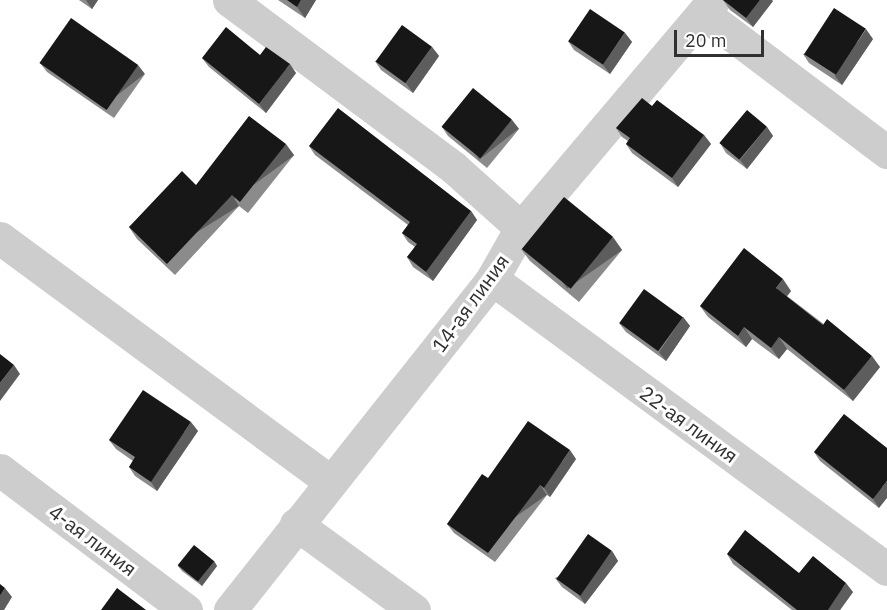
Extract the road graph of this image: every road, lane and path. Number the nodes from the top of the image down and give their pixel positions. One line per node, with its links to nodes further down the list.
1 (229, 0): 4 (street)
2 (709, 7): 3 (street); 4 (street, 14-ая линия)
3 (887, 152)
4 (521, 228): 6 (street, 14-ая линия)
5 (0, 238): 8 (street)
6 (492, 279): 8 (street, 14-ая линия); 10 (street, 22-ая линия)
7 (0, 470): 11 (street, 4-ая линия)
8 (330, 481): 9 (street, 14-ая линия)
9 (296, 524): 12 (street, 14-ая линия); 13 (street)
10 (887, 569)
11 (186, 610)
12 (230, 610)
13 (414, 610)

